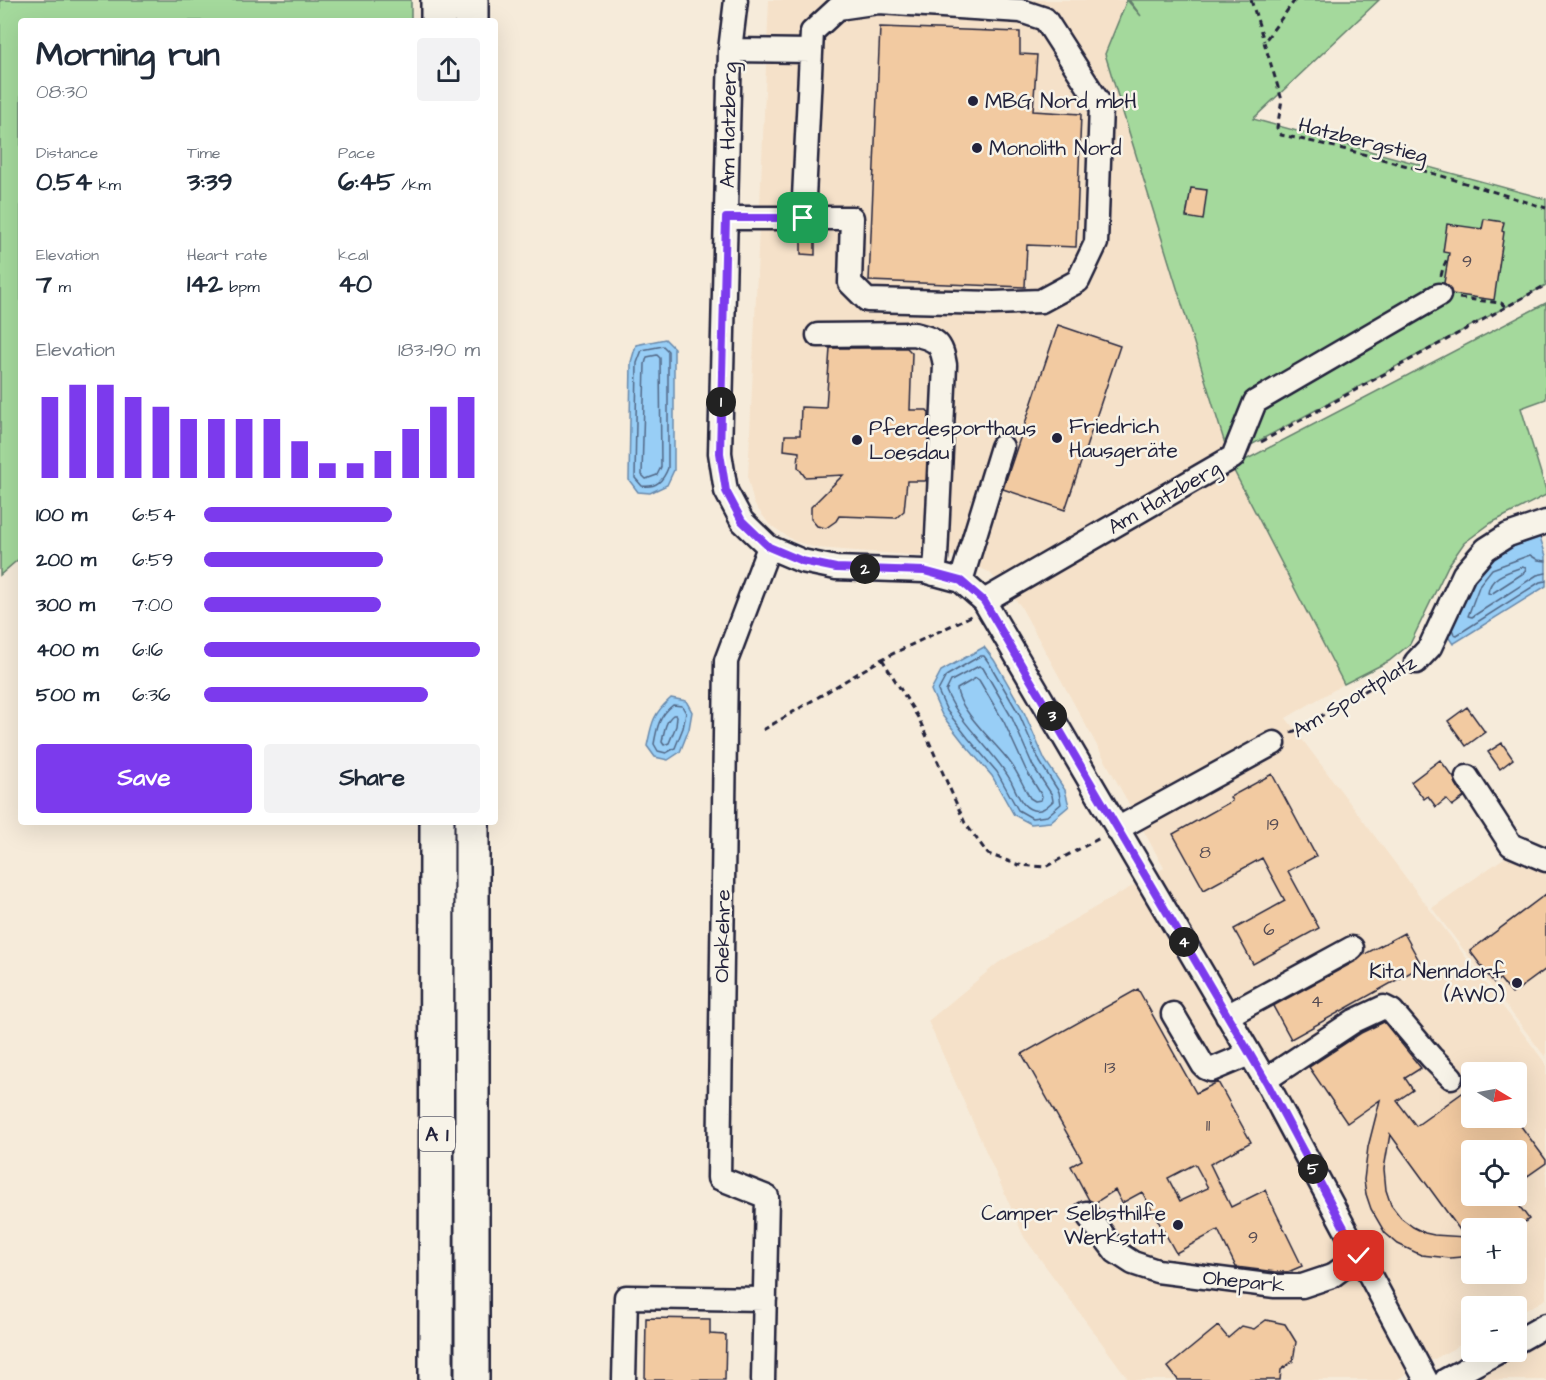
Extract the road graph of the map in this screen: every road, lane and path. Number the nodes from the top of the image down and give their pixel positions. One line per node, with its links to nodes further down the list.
1 (438, 0): 6 (highway)
2 (471, 0): 7 (highway)
3 (736, 0): 9 (street, Am Hatzberg)
4 (1251, 0): 8 (path)
5 (1295, 0): 8 (path)
6 (438, 18)
7 (471, 18)
8 (1264, 42): 11 (path, Hatzbergstieg)
9 (730, 50): 10 (street); 12 (street, Am Hatzberg)
10 (811, 51): 13 (street); 13 (street)
11 (1546, 208)
12 (726, 218): 13 (street); 21 (street, Am Hatzberg)
13 (803, 218)
14 (1546, 285): 16 (path)
15 (1439, 295): 16 (path); 19 (street, Am Hatzberg)
16 (1506, 307): 19 (path)
17 (818, 335): 22 (street)
18 (1002, 447): 23 (street)
19 (1233, 457): 24 (street, Am Hatzberg)
20 (1546, 522): 26 (street, Am Sportplatz)
21 (769, 547): 22 (street, Am Hatzberg); 42 (street, Ohekehre)
22 (934, 574): 23 (street, Am Hatzberg)
23 (961, 581): 24 (street, Am Hatzberg)
24 (984, 601): 25 (path); 32 (street, Am Hatzberg)
25 (882, 659): 27 (path); 32 (path)
26 (1416, 662): 28 (path, Am Sportplatz)
27 (763, 730)
28 (1274, 743): 32 (street, Am Sportplatz)
29 (1467, 777): 33 (street)
30 (437, 825): 46 (highway, A 1)
31 (472, 825): 47 (highway, A 1)
32 (1117, 829): 36 (street)
33 (1546, 860)
34 (1352, 948): 36 (street)
35 (1173, 1014): 37 (street)
36 (1227, 1016): 37 (street)
37 (1249, 1054): 39 (street)
38 (1451, 1077): 39 (street)
39 (1264, 1080): 41 (street)
40 (1086, 1213): 41 (street, Ohepark)
41 (1359, 1256): 50 (street)
42 (765, 1299): 48 (street); 49 (street)
43 (1546, 1326): 44 (street)
44 (1527, 1336)
45 (1479, 1362): 51 (street)
46 (436, 1380)
47 (472, 1380)
48 (624, 1380)
49 (763, 1380)
50 (1426, 1380)
51 (1446, 1380)

